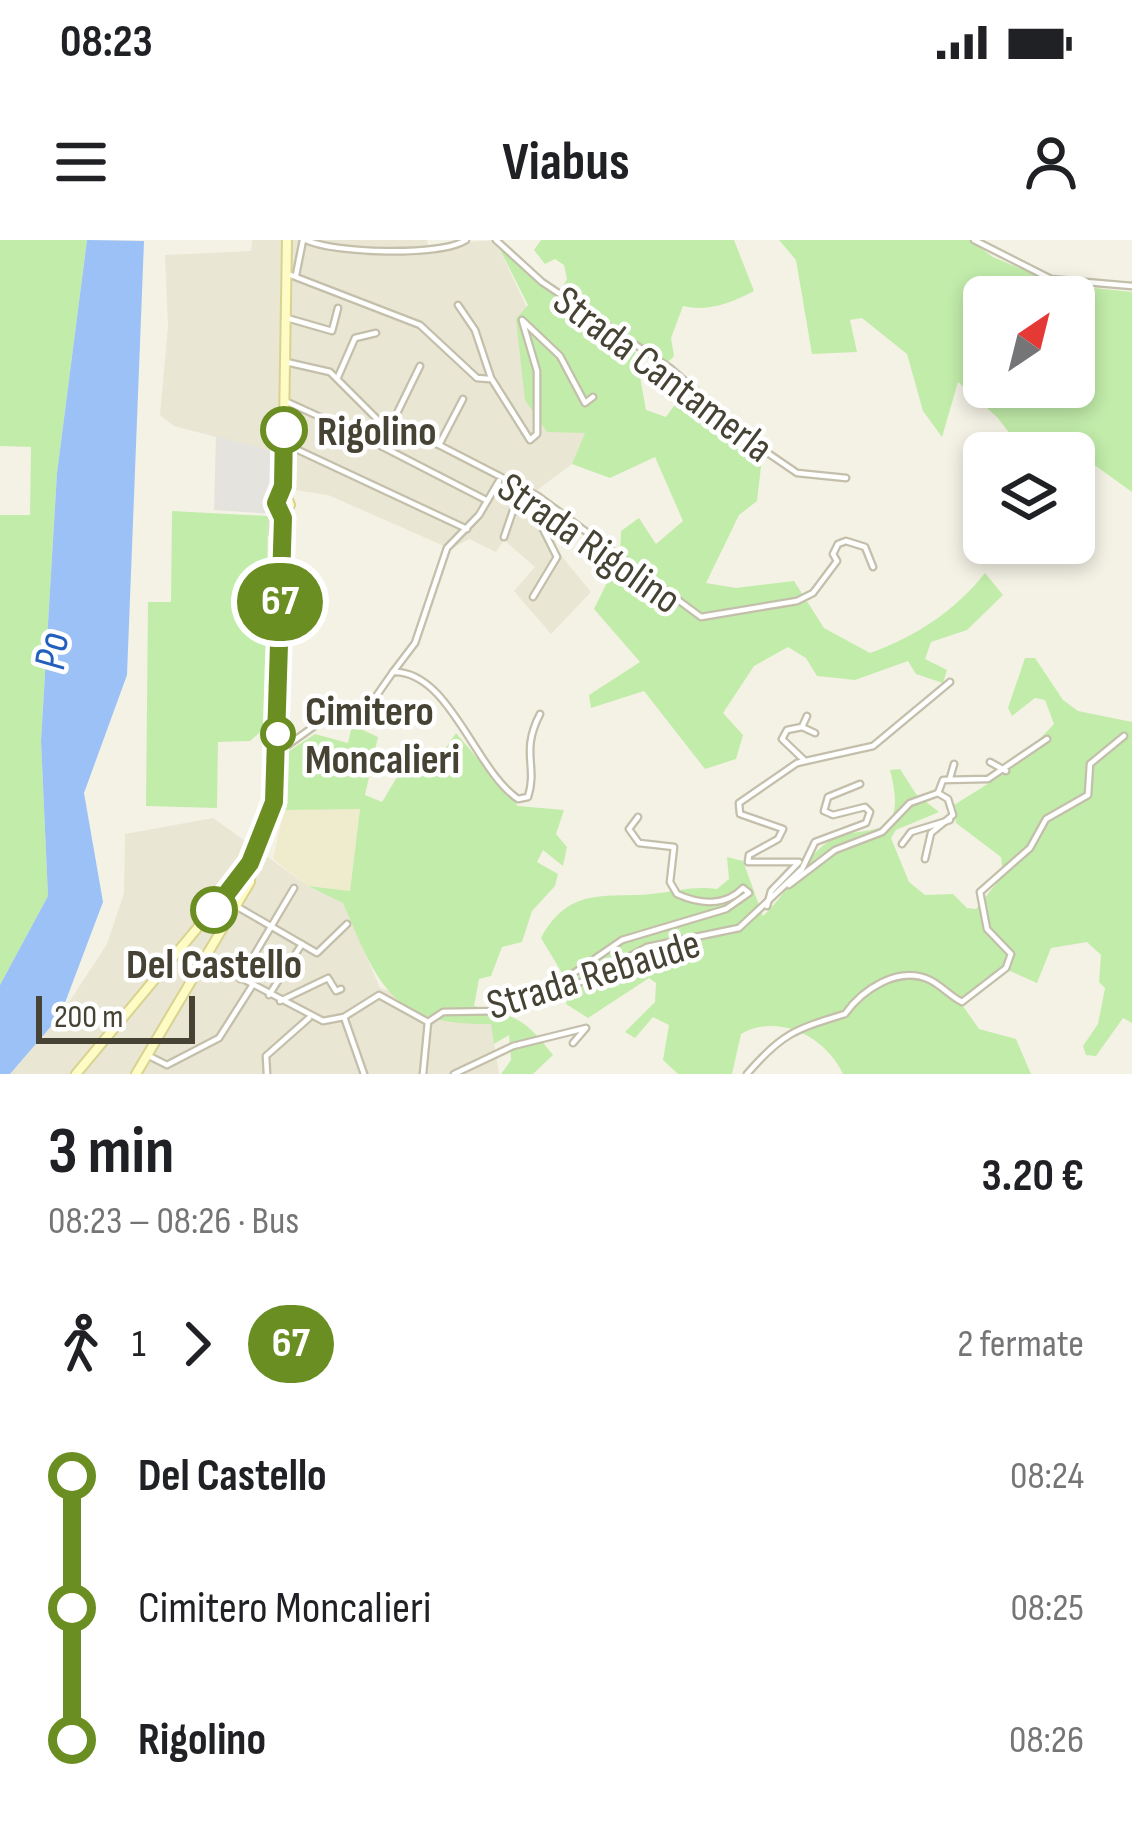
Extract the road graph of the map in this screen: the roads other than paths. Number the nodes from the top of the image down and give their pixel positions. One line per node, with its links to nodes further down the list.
1 (287, 240): 6 (main road)
2 (304, 240): 3 (street); 6 (street)
3 (466, 240)
4 (496, 240): 23 (street, Strada Cantamerla)
5 (974, 240): 7 (street)
6 (292, 274): 10 (main road); 15 (street)
7 (1132, 286)
8 (458, 305): 15 (street)
9 (338, 308): 10 (street)
10 (287, 318): 12 (main road)
11 (376, 333): 14 (street)
12 (286, 362): 14 (street, Strada Rigolino); 17 (main road)
13 (420, 366): 20 (street)
14 (338, 377): 20 (street, Strada Rigolino)
15 (491, 378): 16 (street)
16 (593, 397)
17 (284, 400): 19 (street); 21 (main road)
18 (463, 400): 22 (street)
19 (340, 426)
20 (391, 429): 22 (street, Strada Rigolino); 27 (street)
21 (284, 443): 29 (street); 42 (main road)
22 (439, 445): 24 (street, Strada Rigolino)
23 (846, 478)
24 (501, 479): 25 (street, Strada Rigolino); 27 (street)
25 (510, 483): 26 (street); 32 (street, Strada Rigolino)
26 (519, 494): 31 (street); 33 (street)
27 (486, 500): 29 (street)
28 (273, 503): 30 (street)
29 (467, 529): 34 (street)
30 (273, 534)
31 (504, 537)
32 (873, 567)
33 (533, 597)
34 (393, 672): 36 (street); 42 (street)
35 (950, 682): 43 (street)
36 (540, 714)
37 (807, 716): 38 (street)
38 (802, 728): 39 (street); 43 (street)
39 (815, 733)
40 (1124, 736): 83 (street)
41 (1047, 739): 46 (street)
42 (278, 752): 55 (main road)
43 (804, 760): 59 (street)
44 (991, 762): 46 (street)
45 (954, 764): 47 (street)
46 (1006, 771): 47 (street)
47 (950, 778): 50 (street)
48 (860, 784): 57 (street)
49 (923, 787): 50 (street)
50 (938, 790): 52 (street); 57 (street)
51 (638, 817): 67 (street)
52 (950, 820): 53 (street); 54 (street)
53 (902, 844)
54 (926, 859)
55 (251, 861): 58 (main road); 76 (main road)
56 (294, 888): 61 (street)
57 (784, 888): 59 (street, Strada Rebaude)
58 (236, 906): 61 (street); 63 (main road)
59 (767, 906): 67 (street, Strada Rebaude)
60 (347, 923): 62 (street)
61 (271, 926): 62 (street); 64 (street)
62 (302, 944): 68 (street)
63 (205, 959): 64 (street); 74 (main road)
64 (240, 979): 65 (street)
65 (252, 986): 68 (street); 74 (street)
66 (341, 988): 69 (street)
67 (550, 989): 72 (street, Strada Rebaude)
68 (269, 995): 69 (street)
69 (280, 1001): 71 (street)
70 (344, 1017): 71 (street, Strada Rebaude); 72 (street, Strada Rebaude); 79 (street)
71 (309, 1018): 78 (street)
72 (428, 1022): 80 (street)
73 (573, 1043): 75 (street)
74 (147, 1055): 77 (main road)
75 (481, 1061): 81 (street); 82 (street)
76 (76, 1074)
77 (136, 1074)
78 (267, 1074)
79 (364, 1074)
80 (423, 1074)
81 (454, 1074)
82 (473, 1074)
83 (747, 1074)

